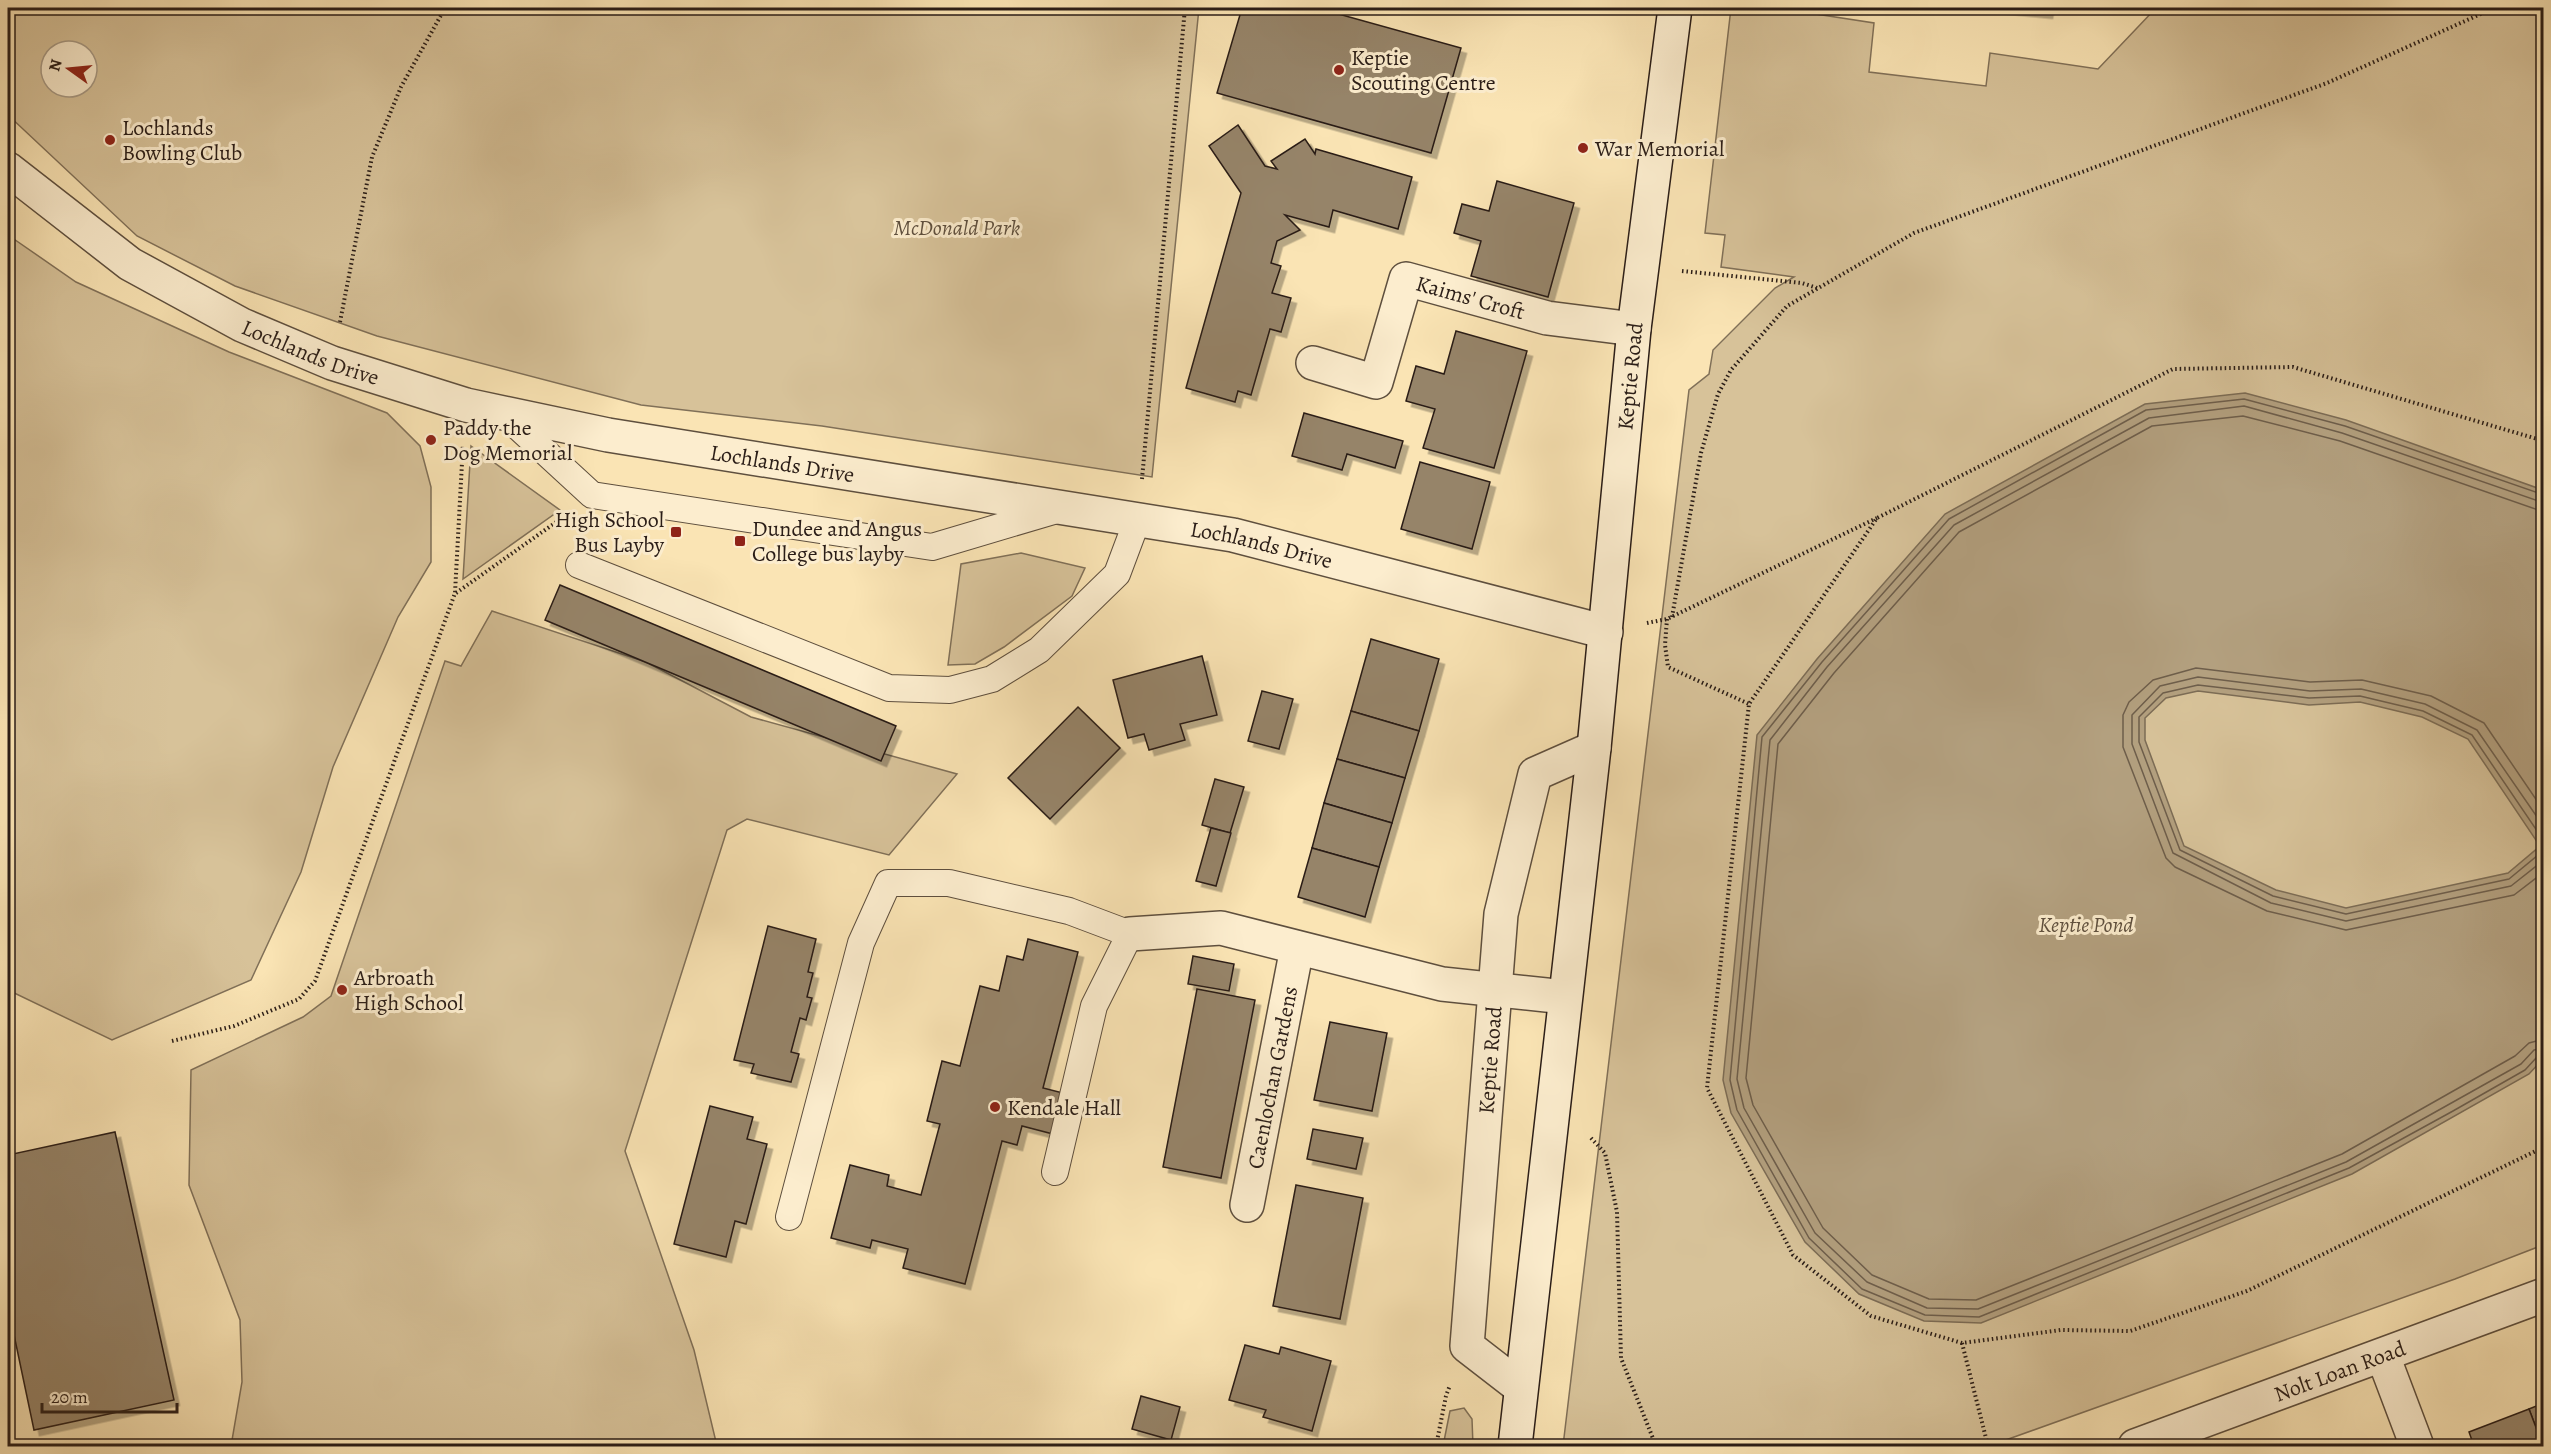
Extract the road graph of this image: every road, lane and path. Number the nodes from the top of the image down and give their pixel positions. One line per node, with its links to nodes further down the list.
1 (446, 8): 9 (path)
2 (1185, 8): 16 (path)
3 (1675, 8): 8 (street, Keptie Road)
4 (2494, 8): 7 (path)
5 (8, 170): 9 (street, Lochlands Drive)
6 (1715, 274): 7 (path)
7 (1818, 288): 20 (path)
8 (1634, 329): 10 (street, Kaims' Croft); 21 (street, Keptie Road)
9 (332, 363): 11 (street, Lochlands Drive)
10 (1313, 363)
11 (465, 405): 12 (street, Lochlands Drive); 19 (path)
12 (504, 414): 14 (lane); 15 (street, Lochlands Drive)
13 (2544, 441): 17 (path)
14 (592, 495): 15 (lane); 19 (path)
15 (1066, 507): 16 (street, Lochlands Drive)
16 (1138, 518): 18 (lane); 21 (street, Lochlands Drive)
17 (1877, 518): 20 (path); 22 (path)
18 (579, 565)
19 (455, 593): 28 (path)
20 (1669, 618): 21 (path); 22 (path)
21 (1606, 632): 23 (street, Keptie Road)
22 (1749, 704): 35 (path)
23 (1594, 748): 26 (street, Keptie Road); 27 (street, Keptie Road)
24 (1130, 934): 25 (street); 31 (lane); 33 (lane)
25 (1298, 948): 26 (street); 32 (street, Caenlochan Gardens)
26 (1495, 989): 27 (street); 36 (street, Keptie Road)
27 (1565, 997): 29 (street, Keptie Road)
28 (172, 1041)
29 (1553, 1099): 38 (street, Keptie Road); 41 (path)
30 (2544, 1147): 35 (path)
31 (1055, 1172)
32 (1247, 1205)
33 (789, 1217)
34 (2544, 1295): 37 (street, Nolt Loan Road)
35 (1962, 1343): 42 (path)
36 (1467, 1346): 38 (street); 39 (path)
37 (2384, 1356): 43 (street, Nolt Loan Road); 44 (street)
38 (1520, 1387): 40 (street, Keptie Road)
39 (1436, 1446)
40 (1515, 1446)
41 (1656, 1446)
42 (1988, 1446)
43 (2135, 1446)
44 (2417, 1446)

